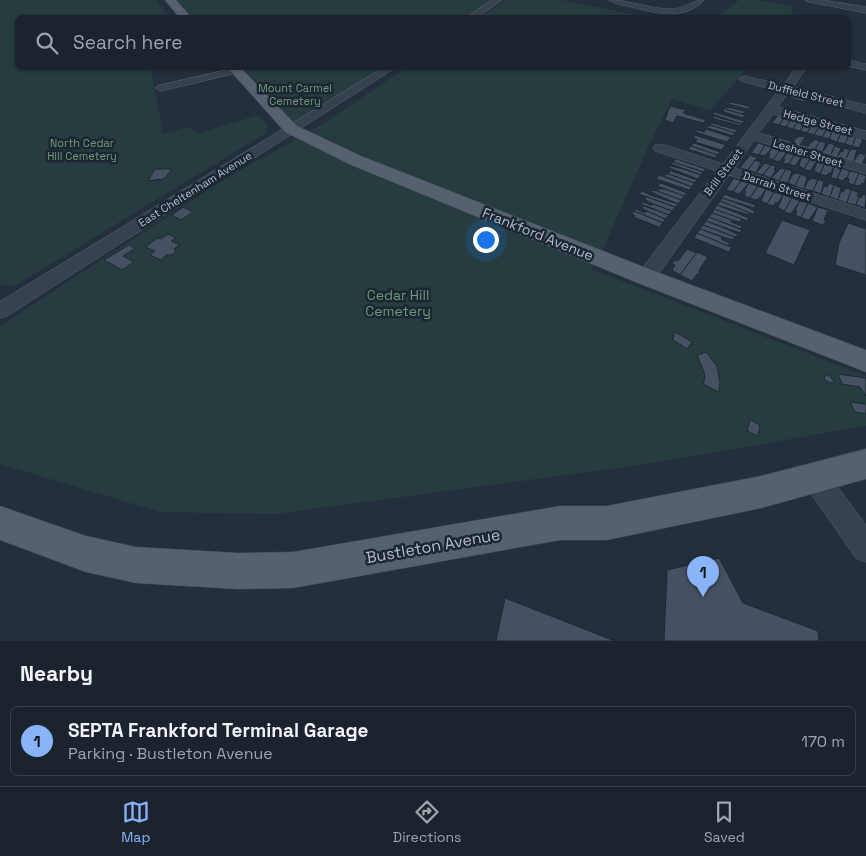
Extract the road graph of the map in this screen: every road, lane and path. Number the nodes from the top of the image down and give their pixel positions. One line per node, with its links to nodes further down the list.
1 (170, 0): 9 (main road)
2 (498, 0): 10 (street)
3 (612, 0): 5 (street)
4 (809, 0): 6 (street)
5 (699, 1)
6 (847, 7): 7 (street); 8 (street)
7 (866, 10)
8 (841, 14)
9 (184, 15)
10 (475, 15)
11 (851, 64): 12 (street)
12 (866, 67)
13 (232, 70): 18 (street)
14 (237, 70): 22 (main road, Frankford Avenue)
15 (387, 70): 22 (street, East Cheltenham Avenue)
16 (799, 70): 19 (street, Brill Street)
17 (745, 79): 19 (street, Duffield Street)
18 (161, 88)
19 (785, 88): 20 (street, Brill Street); 21 (street, Duffield Street)
20 (770, 109): 23 (street, Hedge Street); 24 (street, Brill Street)
21 (866, 109)
22 (291, 129): 29 (main road, Frankford Avenue); 30 (street, East Cheltenham Avenue)
23 (866, 135)
24 (750, 136): 26 (street, Brill Street); 27 (street, Lesher Street)
25 (660, 148): 26 (street, Darrah Street)
26 (725, 168): 28 (street, Darrah Street); 29 (street, Brill Street)
27 (866, 170)
28 (866, 215)
29 (646, 278): 31 (main road, Frankford Avenue)
30 (0, 311)
31 (866, 361)
32 (866, 464): 33 (main road, Bustleton Avenue)
33 (816, 479): 34 (main road, Bustleton Avenue); 35 (street)
34 (0, 523)
35 (866, 548)

